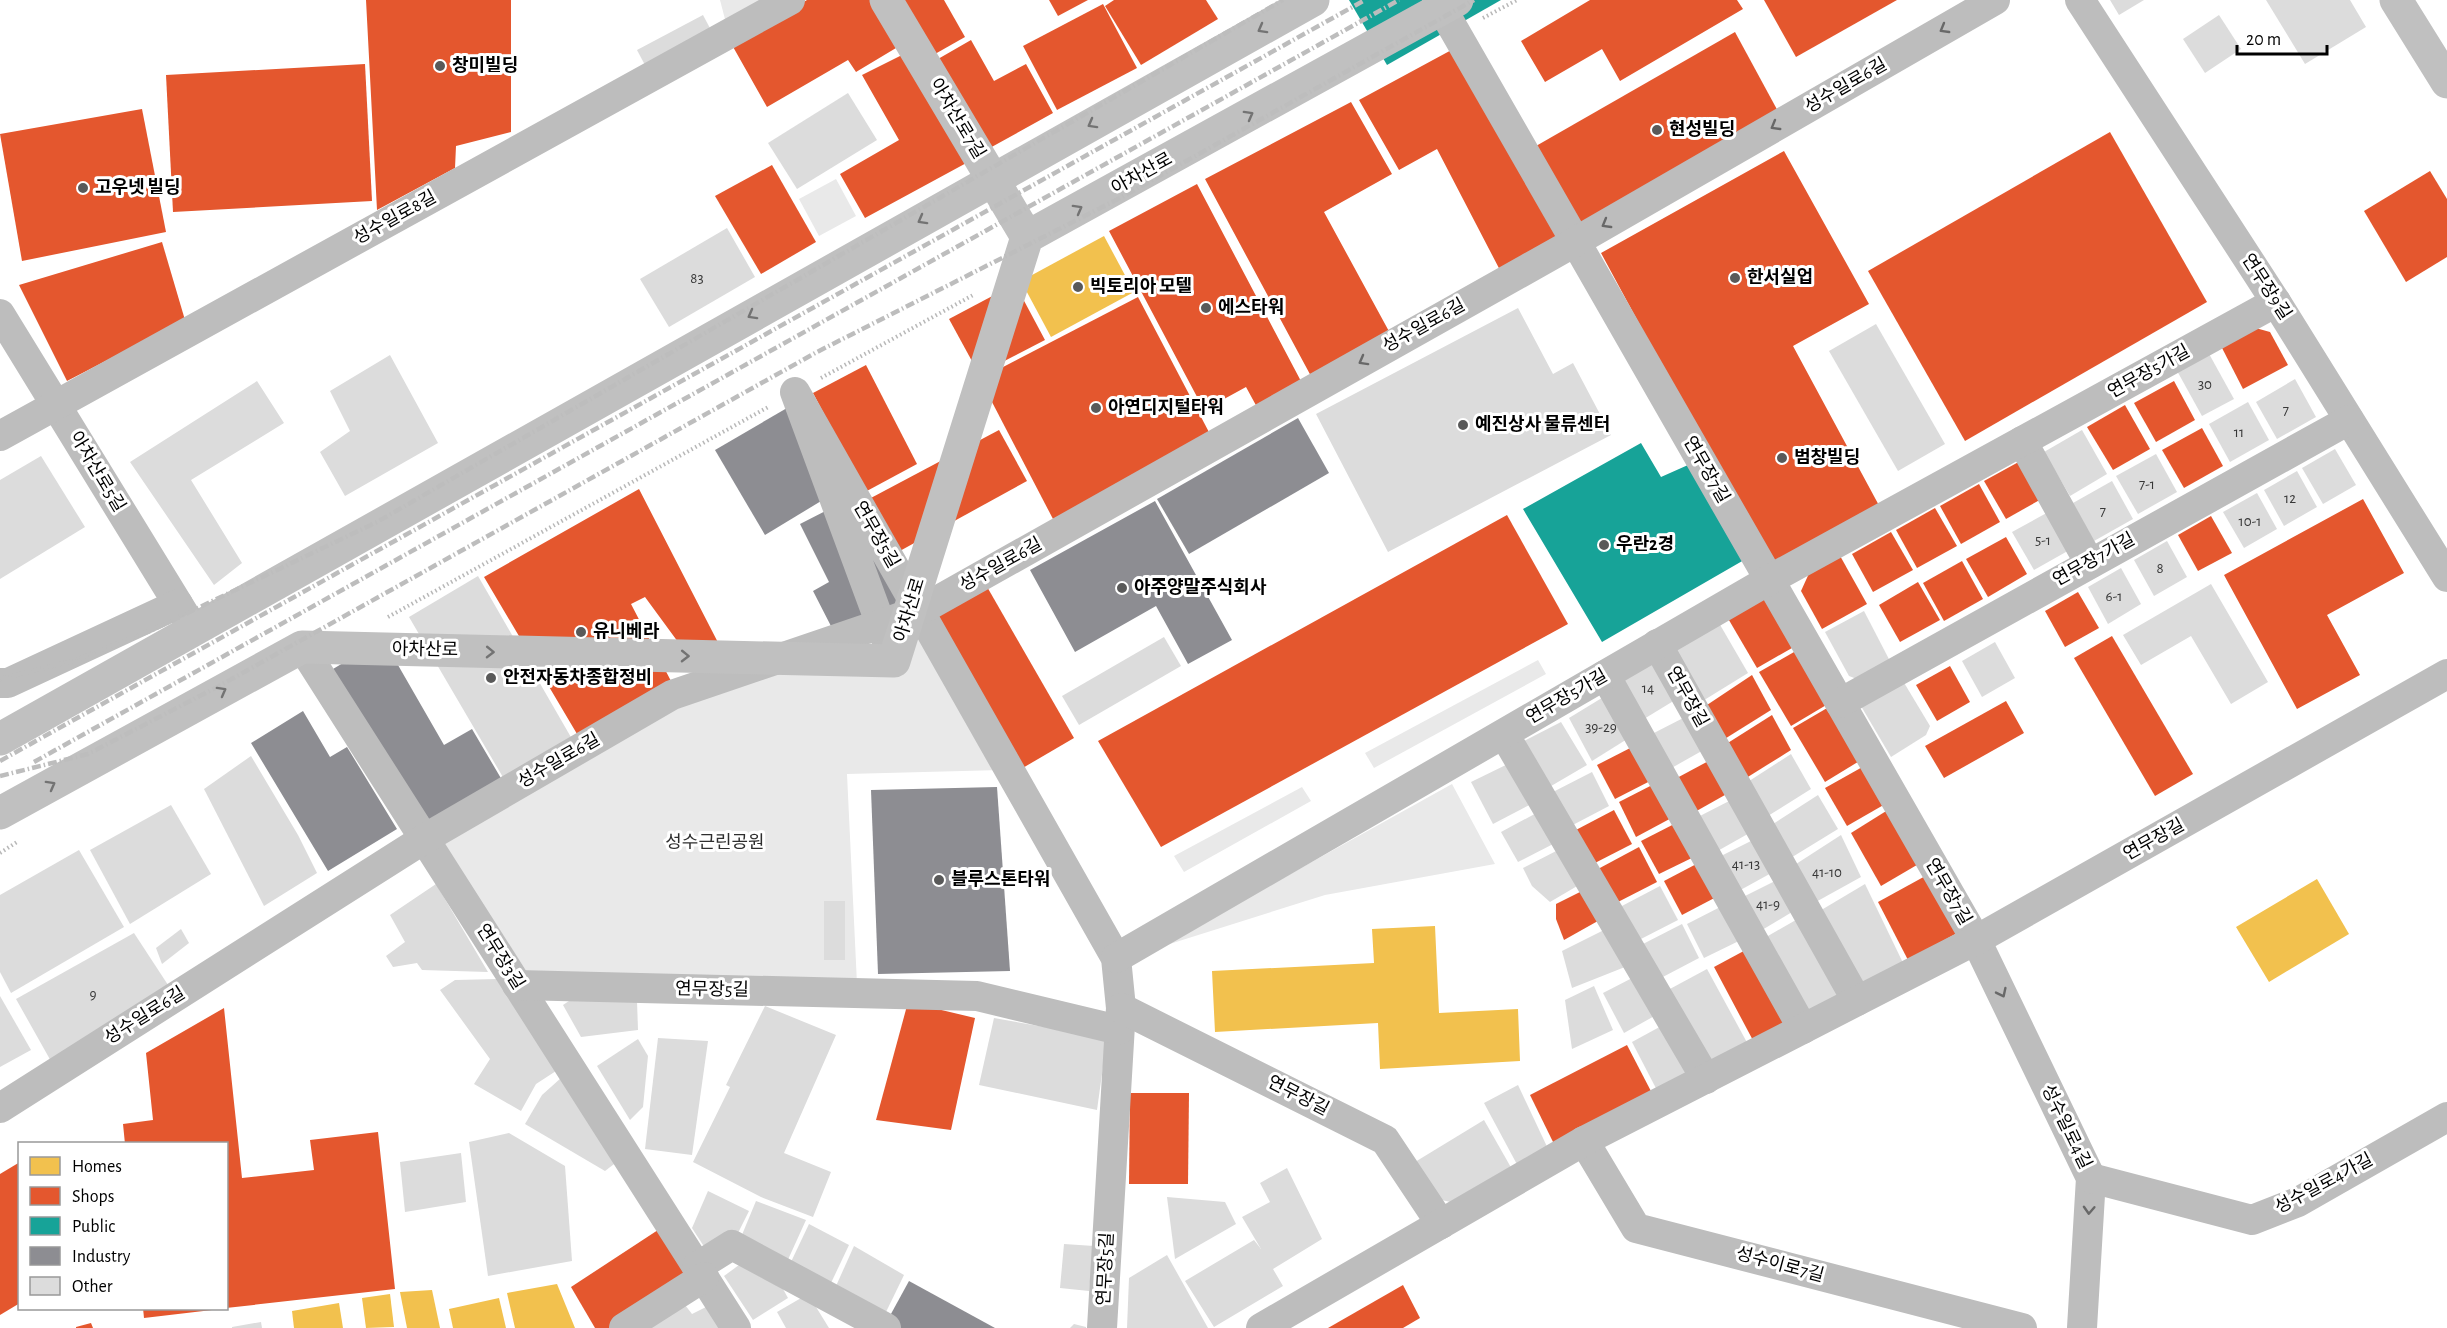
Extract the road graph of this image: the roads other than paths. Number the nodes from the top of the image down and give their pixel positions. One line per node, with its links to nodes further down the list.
1 (790, 0): 14 (street, 성수일로8길)
2 (886, 0): 9 (main road, 아차산로7길)
3 (1313, 0): 9 (main road, one-way to 9)
4 (1995, 0): 11 (street, 성수일로6길, one-way to 11)
5 (2080, 0): 12 (street, 연무장9길)
6 (2396, 0): 8 (main road)
7 (1447, 11): 10 (main road, 아차산로, one-way to 7); 11 (street, 연무장7길)
8 (2447, 82)
9 (993, 180): 10 (main road, 아차산로7길); 22 (main road, one-way to 22)
10 (1027, 237): 25 (main road, 아차산로)
11 (1575, 242): 20 (street, 연무장7길); 21 (street, 성수일로6길, one-way to 21)
12 (2276, 302): 15 (street, 연무장9길); 17 (street, 연무장5가길)
13 (0, 314): 14 (street, 아차산로5길)
14 (56, 405): 16 (street, 성수일로8길); 22 (street, 아차산로5길)
15 (2349, 420): 18 (street, 연무장7가길); 19 (street, 연무장9길)
16 (0, 436)
17 (2022, 441): 18 (street); 20 (street, 연무장5가길)
18 (2089, 562): 29 (street, 연무장7가길)
19 (2447, 577)
20 (1769, 580): 23 (street, 연무장5가길); 29 (street, 연무장7길)
21 (919, 611): 25 (street, 연무장5길); 33 (street, 성수일로6길); 35 (street, 연무장5길)
22 (186, 617): 28 (street); 31 (main road)
23 (1658, 644): 27 (street, 연무장5가길); 37 (street, 연무장길)
24 (302, 647): 25 (main road, 아차산로, one-way to 25); 32 (main road, one-way to 24); 33 (street, 연무장3길)
25 (894, 661)
26 (2447, 674): 34 (street, 연무장길)
27 (1605, 675): 30 (street, 연무장5가길); 39 (street)
28 (0, 683)
29 (1840, 703): 34 (street, 연무장7길)
30 (1504, 734): 35 (street, 연무장5가길); 40 (street)
31 (0, 740)
32 (0, 813)
33 (424, 839): 36 (street, 연무장3길); 41 (street, 성수일로6길)
34 (1976, 940): 37 (street, 연무장길); 44 (street, 성수일로4길, one-way to 44)
35 (1116, 958): 38 (street, 연무장5길)
36 (517, 985): 38 (street, 연무장5길); 46 (street, 연무장3길)
37 (1857, 1001): 39 (street, 연무장길)
38 (1120, 1019): 45 (street, 연무장길); 50 (street, 연무장5길)
39 (1803, 1029): 40 (street, 연무장길)
40 (1706, 1079): 43 (street, 연무장길)
41 (0, 1108)
42 (2447, 1117): 44 (street, 성수일로4가길)
43 (1584, 1141): 45 (street, 연무장길); 52 (street, 성수이로7길)
44 (2091, 1178): 53 (street, 성수일로4길, one-way to 53)
45 (1441, 1224): 51 (street, 연무장길)
46 (700, 1272): 47 (street); 48 (street, 연무장3길); 49 (street)
47 (624, 1328)
48 (736, 1328)
49 (885, 1328)
50 (1102, 1328)
51 (1261, 1328)
52 (2022, 1328)
53 (2082, 1328)

